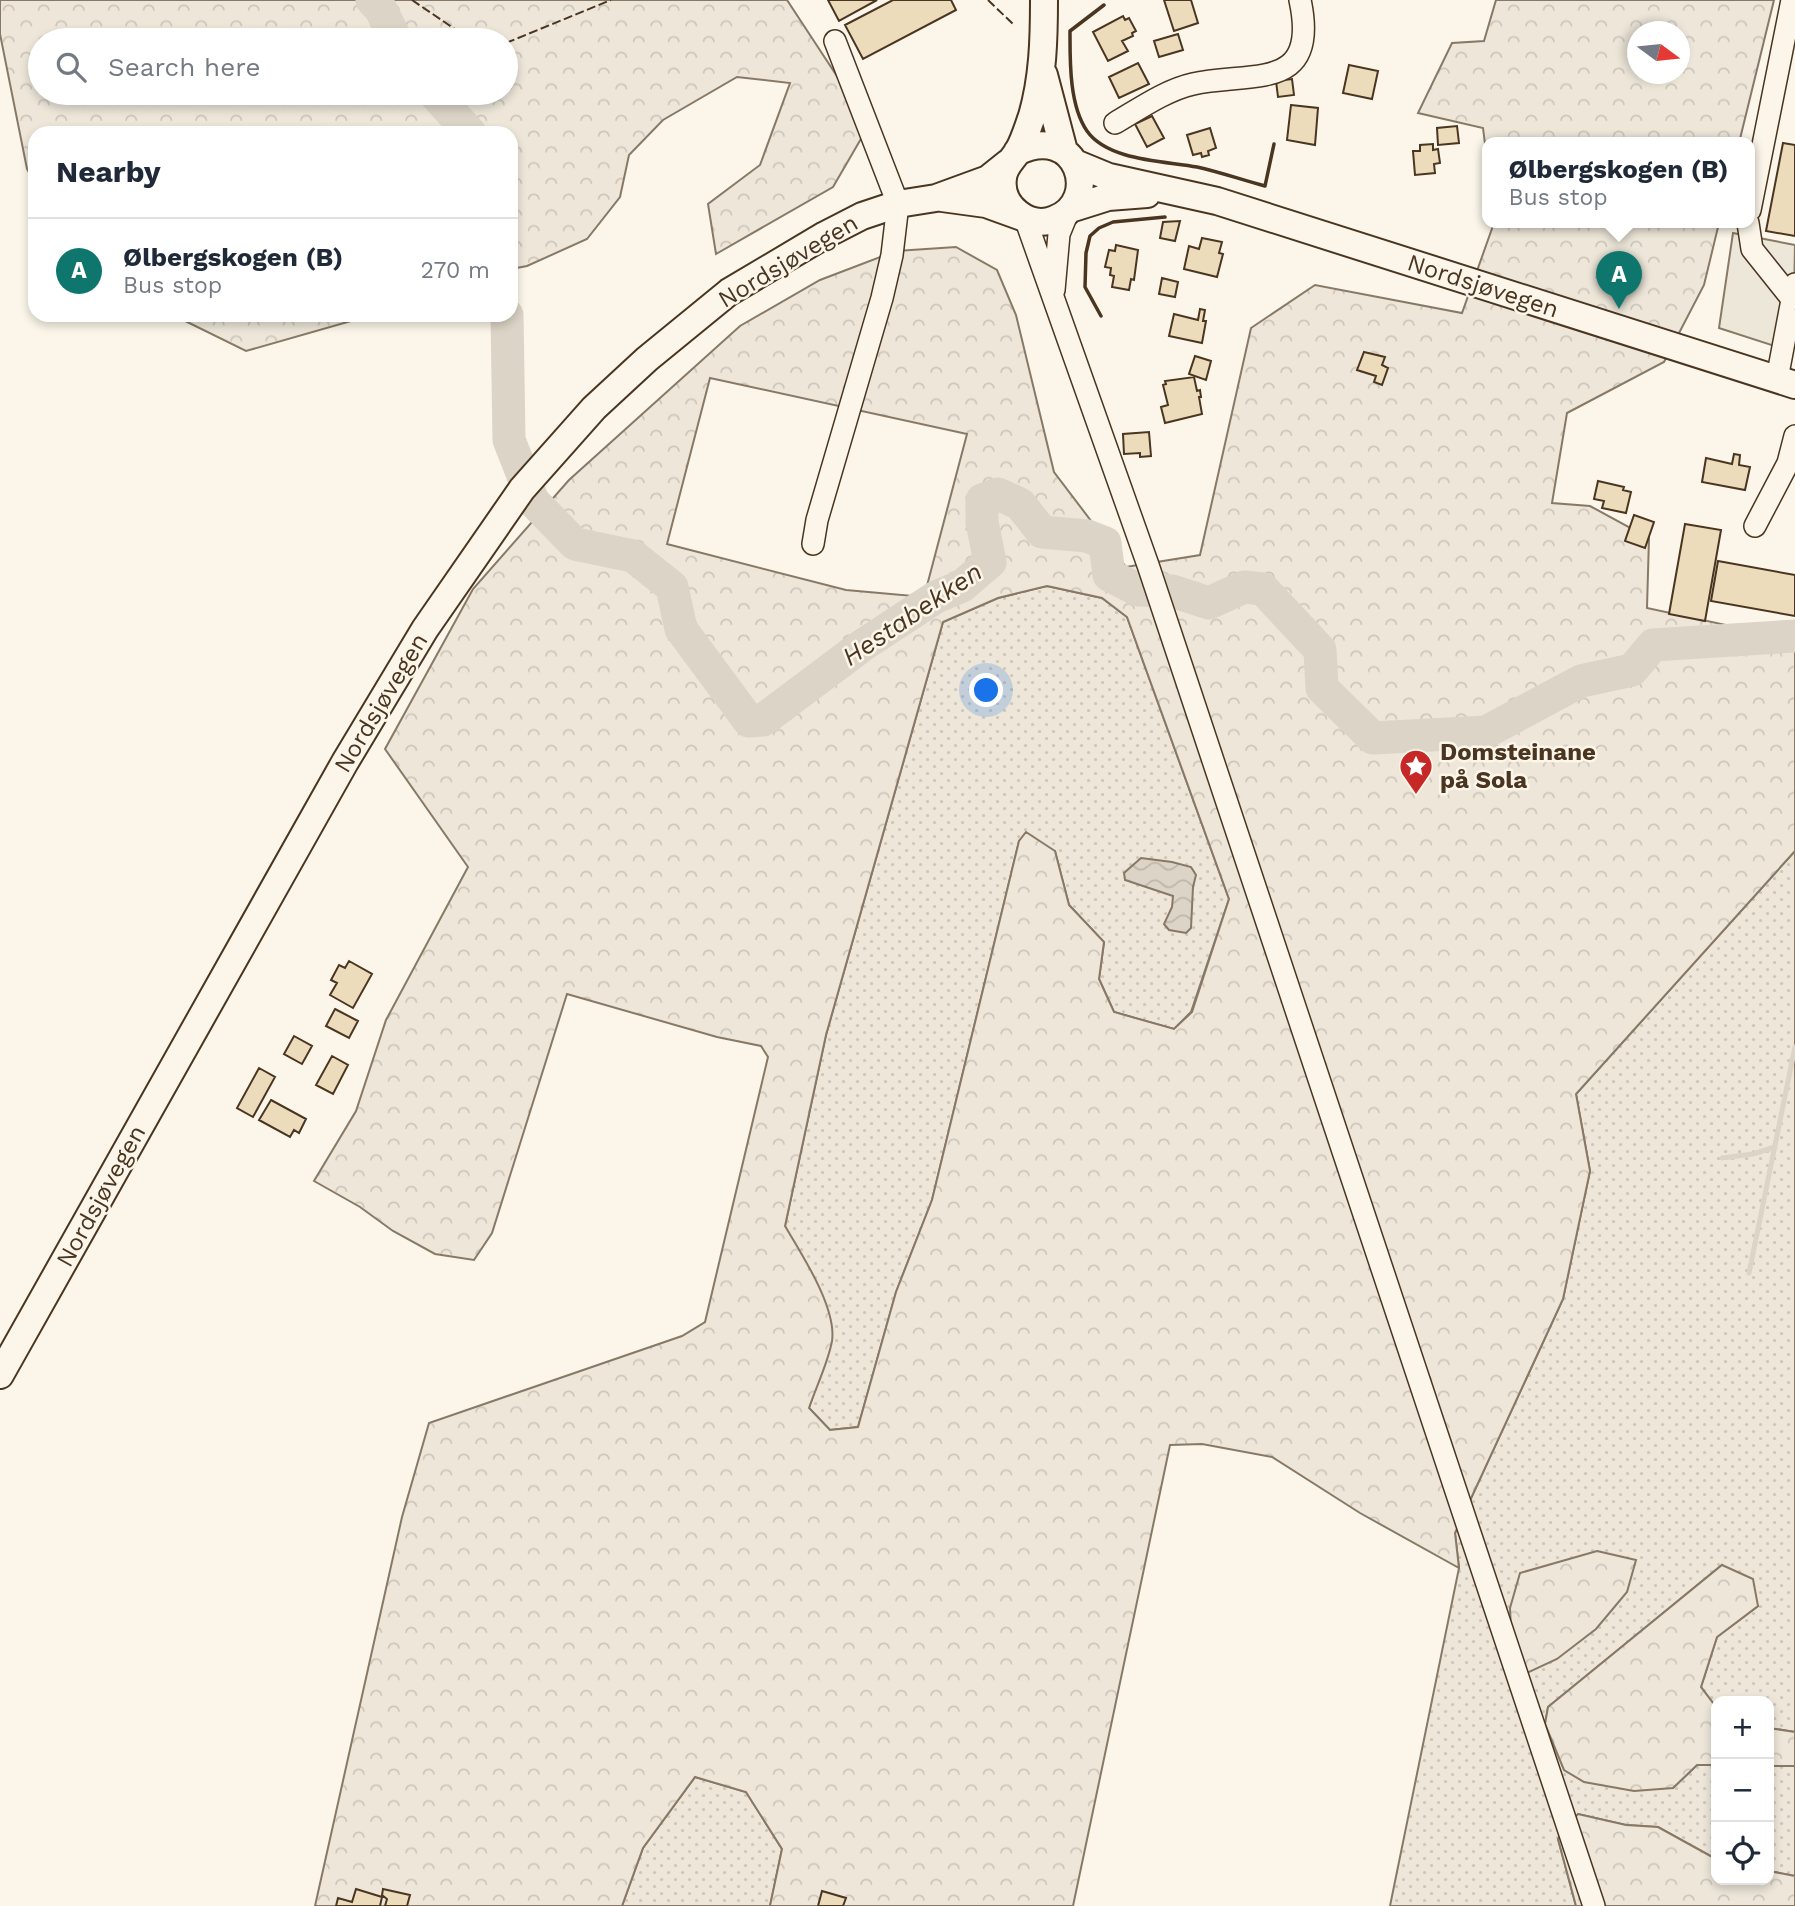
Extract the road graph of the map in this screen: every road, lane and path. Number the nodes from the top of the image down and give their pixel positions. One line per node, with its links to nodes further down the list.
1 (1044, 0): 5 (main road)
2 (1300, 0): 6 (street)
3 (1792, 0): 9 (street)
4 (835, 41): 12 (street)
5 (1042, 67): 7 (main road); 8 (main road)
6 (1115, 123)
7 (1070, 157): 8 (main road); 10 (main road, Nordsjøvegen); 13 (main road)
8 (1012, 158): 11 (main road, Nordsjøvegen); 14 (main road)
9 (1755, 185)
10 (1170, 191): 13 (main road, Nordsjøvegen); 18 (main road, Nordsjøvegen)
11 (936, 198): 12 (main road, Nordsjøvegen); 14 (main road, Nordsjøvegen)
12 (898, 204): 21 (street); 22 (main road, Nordsjøvegen)
13 (1069, 211): 14 (main road); 17 (street)
14 (1024, 218): 17 (street)
15 (1749, 228): 16 (street)
16 (1793, 292): 18 (street)
17 (1053, 302): 23 (street)
18 (1786, 382)
19 (1795, 436): 20 (street)
20 (1755, 526)
21 (813, 544)
22 (0, 1375)
23 (1594, 1906)

